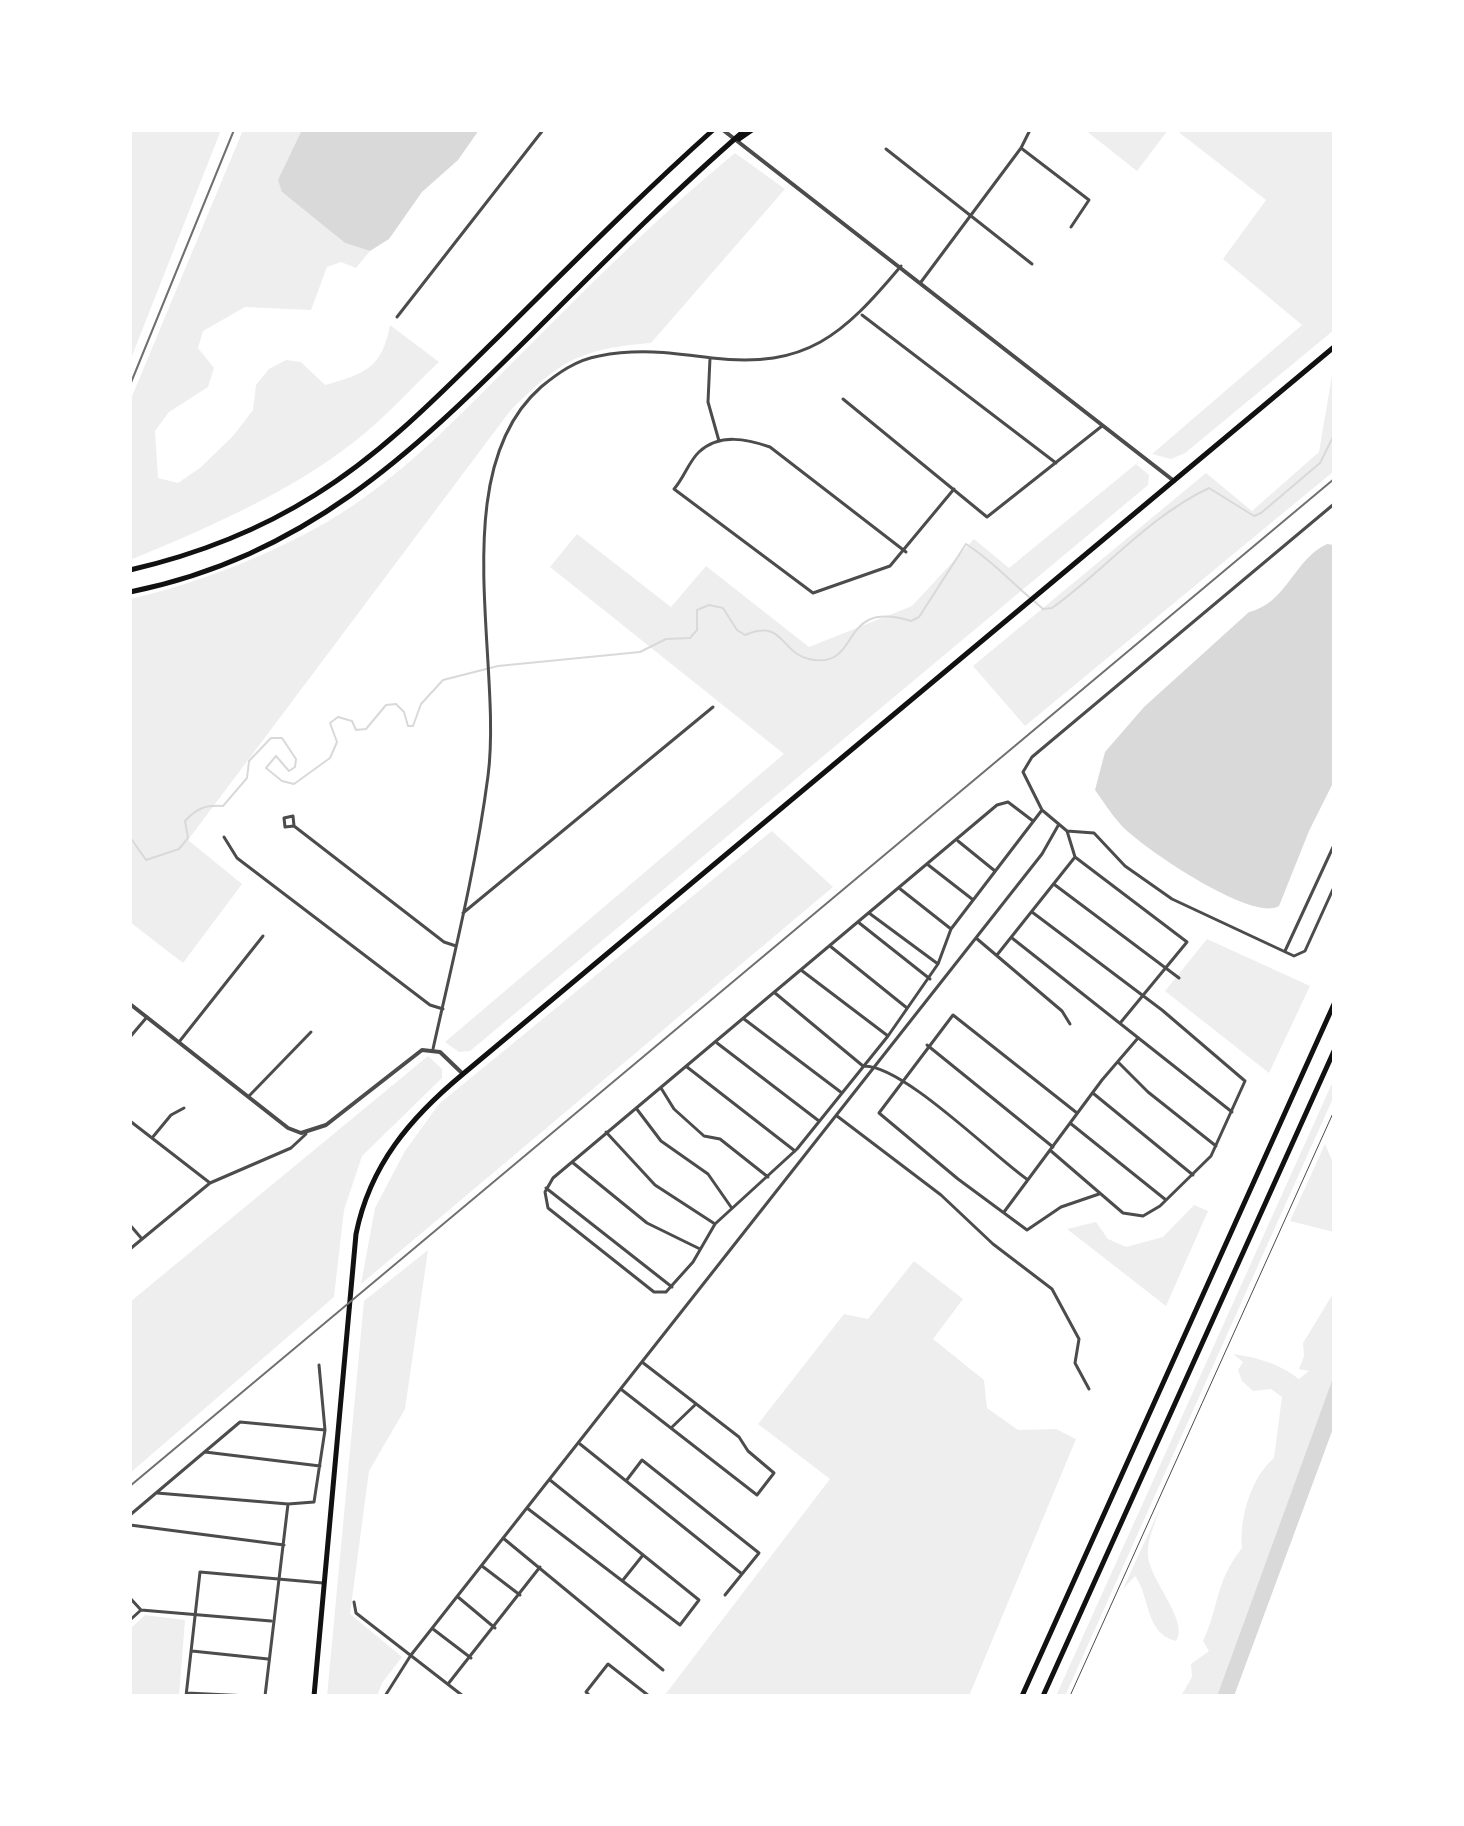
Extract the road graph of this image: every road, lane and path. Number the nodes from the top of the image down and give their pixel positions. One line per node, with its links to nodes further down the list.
1 (543, 130): 16 (street)
2 (713, 130): 27 (main road)
3 (723, 130): 13 (street)
4 (745, 130): 9 (main road)
5 (752, 130): 9 (main road)
6 (1030, 130): 7 (street)
7 (1021, 148): 10 (street); 11 (street)
8 (886, 149): 10 (street)
9 (706, 164): 28 (main road)
10 (971, 216): 12 (street); 14 (street)
11 (1071, 227)
12 (1032, 264)
13 (901, 266): 14 (street); 15 (street)
14 (921, 282): 20 (street)
15 (860, 314): 18 (street); 22 (street)
16 (397, 317)
17 (1334, 347): 23 (main road)
18 (711, 358): 21 (street); 46 (street)
19 (843, 399): 24 (street)
20 (1103, 425): 22 (street); 23 (street)
21 (719, 441): 26 (street); 26 (street)
22 (1056, 463): 24 (street)
23 (1174, 481): 85 (main road)
24 (954, 489): 26 (street)
25 (1334, 504): 30 (street)
26 (906, 552)
27 (130, 570)
28 (130, 592)
29 (713, 707): 46 (street)
30 (1042, 810): 31 (street); 32 (street)
31 (1033, 821): 36 (street); 40 (street)
32 (1059, 824): 34 (street); 51 (street)
33 (294, 826): 53 (street)
34 (1067, 831): 38 (street); 55 (street)
35 (224, 837): 67 (street)
36 (958, 841): 39 (street); 40 (street)
37 (1334, 845): 55 (street)
38 (1075, 857): 41 (street); 58 (street)
39 (927, 864): 43 (street); 44 (street)
40 (995, 871): 44 (street)
41 (1055, 885): 45 (street); 58 (street)
42 (1334, 887): 55 (street)
43 (899, 888): 47 (street); 49 (street)
44 (973, 900): 49 (street)
45 (1032, 912): 52 (street); 63 (street)
46 (463, 913): 53 (street)
47 (869, 913): 48 (street); 57 (street)
48 (858, 922): 54 (street); 61 (street)
49 (951, 929): 57 (street)
50 (263, 936): 76 (street)
51 (976, 938): 56 (street); 82 (street)
52 (1012, 938): 56 (street); 70 (street)
53 (456, 946): 67 (street)
54 (830, 946): 59 (street); 66 (street)
55 (1285, 951)
56 (997, 955): 71 (street)
57 (938, 964): 61 (street)
58 (1166, 967): 60 (street); 63 (street)
59 (801, 970): 62 (street); 73 (street)
60 (1179, 978)
61 (930, 979): 66 (street)
62 (775, 993): 69 (street); 83 (street)
63 (1143, 995): 70 (street); 94 (street)
64 (130, 1004): 68 (street)
65 (1334, 1004): 173 (main road)
66 (907, 1008): 73 (street)
67 (443, 1009): 79 (street)
68 (147, 1017): 74 (street); 76 (street)
69 (744, 1019): 77 (street); 88 (street)
70 (1121, 1023): 75 (street)
71 (1070, 1024)
72 (311, 1032): 90 (street)
73 (888, 1036): 83 (street)
74 (130, 1037)
75 (1138, 1038): 81 (street); 94 (street)
76 (179, 1042): 90 (street)
77 (716, 1042): 84 (street); 98 (street)
78 (927, 1045): 86 (street); 95 (street); 104 (street)
79 (433, 1049): 85 (street); 101 (street)
80 (1334, 1051): 174 (main road)
81 (1118, 1062): 89 (street); 103 (street)
82 (877, 1065): 83 (street); 86 (street); 96 (street)
83 (863, 1066): 88 (street)
84 (686, 1067): 87 (street); 105 (street)
85 (463, 1074): 147 (main road)
86 (901, 1080): 109 (street); 115 (street)
87 (661, 1088): 91 (street); 108 (street)
88 (842, 1093): 98 (street)
89 (1093, 1093): 95 (street); 107 (street)
90 (249, 1096): 101 (street)
91 (636, 1107): 100 (street); 114 (street)
92 (184, 1108): 102 (street)
93 (1334, 1111): 175 (lane)
94 (1232, 1112): 103 (street)
95 (1077, 1113): 99 (street)
96 (837, 1116): 122 (street); 125 (street)
97 (130, 1121): 102 (street)
98 (819, 1121): 105 (street)
99 (1070, 1123): 104 (street); 113 (street)
100 (606, 1132): 106 (street); 116 (street)
101 (306, 1134): 110 (street)
102 (152, 1138): 110 (street)
103 (1216, 1146): 107 (street)
104 (1052, 1149): 109 (street); 112 (street)
105 (795, 1151): 108 (street)
106 (572, 1162): 111 (street); 120 (street)
107 (1193, 1175): 113 (street)
108 (768, 1177): 114 (street)
109 (1028, 1180): 115 (street)
110 (210, 1183): 118 (street)
111 (546, 1188): 121 (street); 121 (street)
112 (1100, 1194): 113 (street); 115 (street)
113 (1166, 1200)
114 (731, 1207): 116 (street)
115 (1003, 1213)
116 (715, 1224): 120 (street)
117 (130, 1225): 118 (street)
118 (142, 1239): 119 (street)
119 (130, 1249)
120 (700, 1249): 121 (street)
121 (672, 1287)
122 (642, 1362): 124 (street); 126 (street)
123 (319, 1365): 128 (street)
124 (621, 1389): 127 (street); 129 (street)
125 (1089, 1389)
126 (696, 1404): 127 (street); 127 (street)
127 (671, 1428)
128 (325, 1430): 130 (street); 131 (street)
129 (579, 1443): 132 (street); 133 (street)
130 (205, 1452): 131 (street); 134 (street)
131 (320, 1466): 135 (street)
132 (550, 1479): 136 (street); 141 (street)
133 (626, 1481): 144 (street); 144 (street)
134 (157, 1493): 135 (street); 137 (street)
135 (288, 1504): 140 (street)
136 (527, 1508): 139 (street); 146 (street)
137 (130, 1515)
138 (130, 1525): 140 (street)
139 (503, 1538): 142 (street); 143 (street)
140 (284, 1545): 145 (street)
141 (643, 1555): 146 (street); 146 (street)
142 (481, 1566): 148 (street); 150 (street)
143 (540, 1567): 148 (street); 163 (street)
144 (742, 1574): 149 (street)
145 (278, 1581): 147 (street); 154 (street); 156 (street)
146 (622, 1581)
147 (323, 1584): 168 (main road)
148 (520, 1595): 158 (street)
149 (725, 1595)
150 (458, 1596): 157 (street); 158 (street)
151 (130, 1598): 153 (street)
152 (354, 1602): 160 (street)
153 (141, 1610): 154 (street); 155 (street)
154 (195, 1612): 156 (street); 159 (street)
155 (130, 1620)
156 (271, 1621): 162 (street)
157 (432, 1628): 160 (street); 161 (street)
158 (495, 1628): 161 (street)
159 (191, 1651): 162 (street); 165 (street)
160 (411, 1655): 164 (street); 169 (street)
161 (471, 1658): 164 (street)
162 (268, 1659): 167 (street)
163 (663, 1670)
164 (448, 1684): 170 (street)
165 (186, 1694): 166 (street)
166 (249, 1696)
167 (265, 1696)
168 (314, 1696)
169 (385, 1696)
170 (463, 1696)
171 (590, 1696): 172 (street)
172 (649, 1696)
173 (1022, 1696)
174 (1043, 1696)
175 (1070, 1696)

